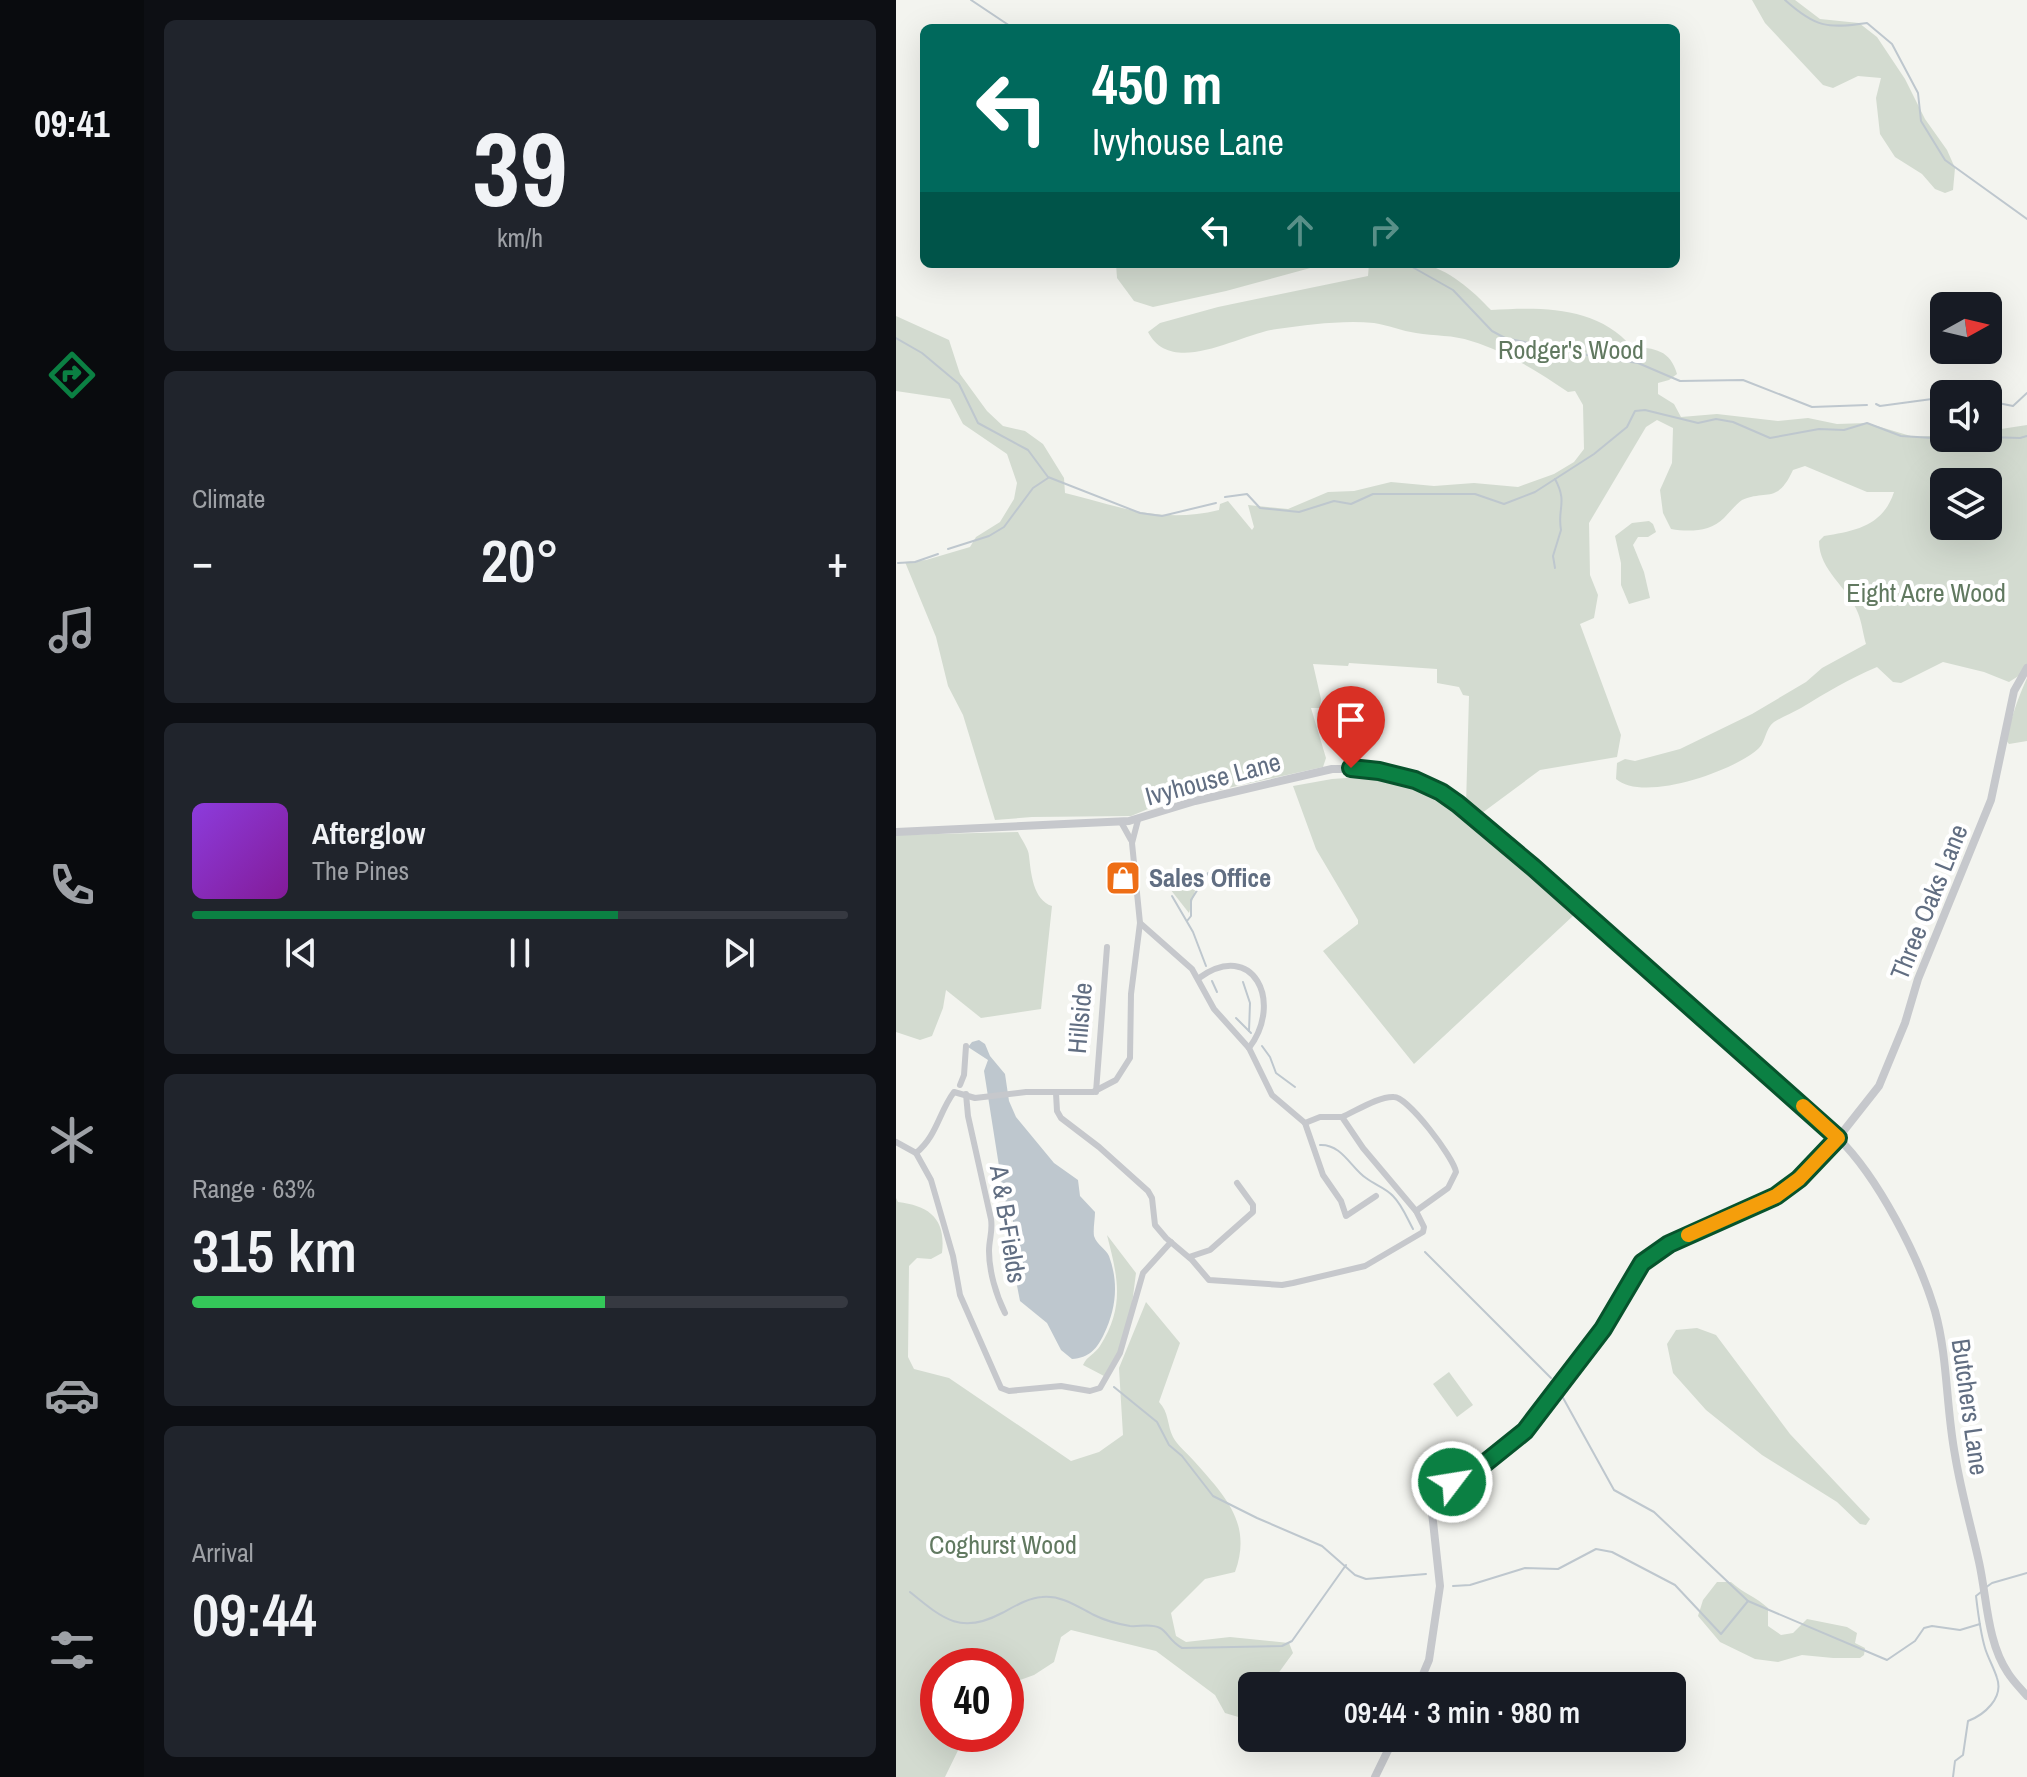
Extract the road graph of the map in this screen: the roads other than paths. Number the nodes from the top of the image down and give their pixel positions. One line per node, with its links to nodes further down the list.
1 (2027, 668): 17 (street, Three Oaks Lane)
2 (1138, 820): 3 (street, Ivyhouse Lane); 5 (street); 17 (street, Ivyhouse Lane)
3 (1121, 822): 4 (street, Ivyhouse Lane); 5 (street)
4 (896, 832)
5 (1132, 843): 6 (street)
6 (1140, 923): 8 (street); 12 (street)
7 (1107, 947): 12 (street, Hillside)
8 (1199, 978): 10 (street); 10 (street)
9 (966, 1046): 11 (street)
10 (1249, 1048): 16 (street)
11 (960, 1085)
12 (1096, 1092): 13 (street)
13 (1056, 1093): 14 (street); 23 (street)
14 (966, 1094): 19 (street); 25 (street, A & B-Fields)
15 (1342, 1117): 16 (street); 22 (street); 22 (street)
16 (1305, 1123): 21 (street)
17 (1838, 1138): 26 (street, Three Oaks Lane); 27 (street, Butchers Lane)
18 (896, 1142): 19 (street)
19 (916, 1153): 23 (street)
20 (1237, 1183): 24 (street)
21 (1376, 1196)
22 (1416, 1211): 24 (street)
23 (1171, 1242): 24 (street)
24 (1189, 1257)
25 (1005, 1313)
26 (1424, 1672)
27 (2027, 1696)
28 (1387, 1752): 29 (street)
29 (1375, 1777)

